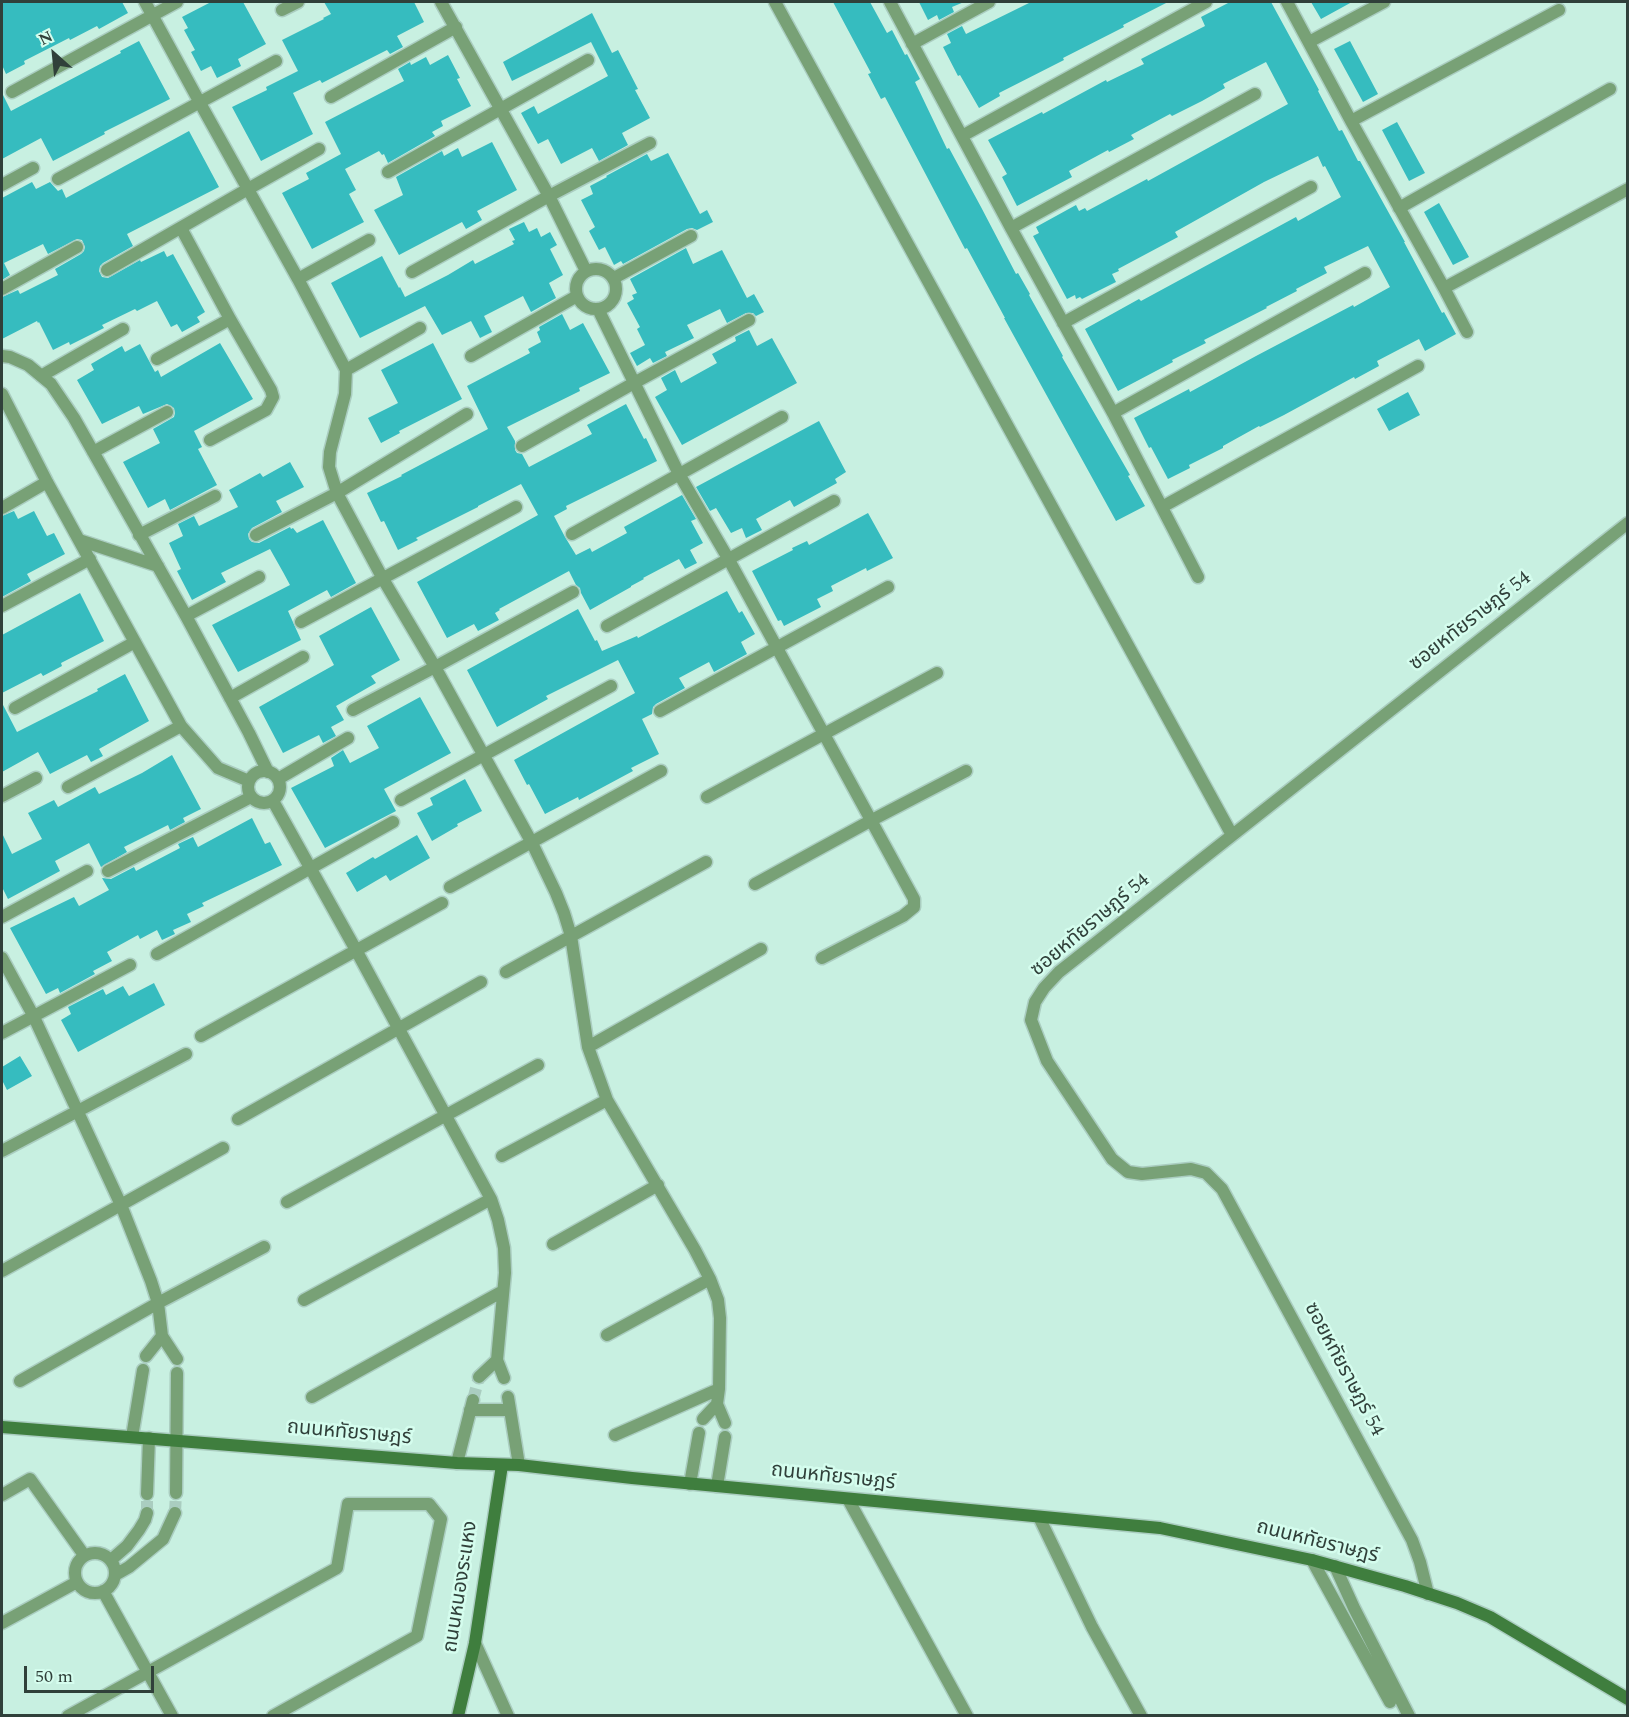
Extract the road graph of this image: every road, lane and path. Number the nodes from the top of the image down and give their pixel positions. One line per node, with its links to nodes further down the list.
1 (145, 2): 13 (street)
2 (177, 2): 13 (street)
3 (298, 2): 11 (street)
4 (441, 2): 14 (street)
5 (775, 2): 126 (street)
6 (890, 2): 16 (street)
7 (989, 2): 16 (street)
8 (1206, 2): 26 (street)
9 (1287, 2): 15 (street)
10 (1384, 2): 15 (street)
11 (282, 10)
12 (1559, 10): 25 (street)
13 (152, 15): 20 (street); 23 (street)
14 (456, 27): 22 (street); 24 (street)
15 (1310, 42): 25 (street)
16 (912, 44): 26 (street)
17 (588, 60): 24 (street)
18 (276, 61): 23 (street)
19 (1610, 89): 37 (street)
20 (12, 92)
21 (1255, 94): 39 (street)
22 (330, 97)
23 (200, 103): 31 (street); 34 (street)
24 (500, 109): 30 (street); 36 (street)
25 (1351, 121): 37 (street)
26 (962, 136): 39 (street)
27 (650, 143): 36 (street)
28 (319, 149): 34 (street)
29 (33, 168): 32 (street)
30 (388, 172)
31 (58, 179)
32 (2, 185)
33 (1311, 187): 55 (street)
34 (248, 189): 38 (street); 48 (street)
35 (1628, 189): 49 (street)
36 (549, 196): 44 (street); 45 (street)
37 (1399, 208): 49 (street)
38 (181, 228): 43 (street); 53 (street)
39 (1011, 228): 55 (street)
40 (691, 236): 47 (street)
41 (369, 240): 48 (street)
42 (77, 248): 50 (street)
43 (107, 270)
44 (586, 271): 47 (street); 51 (street)
45 (412, 272)
46 (1365, 273): 68 (street)
47 (614, 278): 52 (street)
48 (298, 279): 63 (street)
49 (1444, 288): 58 (street)
50 (2, 290)
51 (577, 296): 52 (street); 60 (street)
52 (598, 309): 65 (street)
53 (230, 319): 61 (street); 71 (street)
54 (749, 320): 65 (street)
55 (1063, 323): 68 (street)
56 (420, 328): 63 (street)
57 (123, 329): 64 (street)
58 (1467, 332)
59 (2, 356): 64 (street)
60 (471, 356)
61 (157, 359)
62 (1418, 366): 81 (street)
63 (346, 370): 76 (street)
64 (41, 376): 73 (street)
65 (634, 383): 72 (street); 74 (street)
66 (2, 395): 75 (street)
67 (167, 412): 73 (street)
68 (1113, 413): 81 (street)
69 (467, 414): 76 (street)
70 (782, 417): 74 (street)
71 (210, 440)
72 (522, 446)
73 (93, 452): 85 (street)
74 (679, 474): 83 (street); 88 (street)
75 (47, 482): 79 (street); 86 (street)
76 (337, 493): 84 (street); 92 (street)
77 (215, 496): 85 (street)
78 (834, 501): 88 (street)
79 (2, 507)
80 (516, 507): 92 (street)
81 (1162, 507): 91 (street)
82 (1628, 523): 126 (street, ซอยหทัยราษฎร์ 54)
83 (572, 534)
84 (256, 535)
85 (139, 536): 89 (street)
86 (79, 540): 87 (street); 89 (street)
87 (90, 559): 95 (street); 99 (street)
88 (729, 560): 98 (street); 100 (street)
89 (158, 566): 96 (street)
90 (259, 577): 96 (street)
91 (1198, 577)
92 (383, 579): 97 (street); 102 (street)
93 (888, 587): 100 (street)
94 (573, 592): 102 (street)
95 (2, 606)
96 (186, 616): 105 (street)
97 (301, 622)
98 (607, 626)
99 (135, 642): 106 (street); 109 (street)
100 (776, 647): 108 (street); 110 (street)
101 (303, 657): 105 (street)
102 (435, 667): 107 (street); 112 (street)
103 (937, 673): 110 (street)
104 (611, 686): 112 (street)
105 (230, 698): 115 (street)
106 (15, 708)
107 (353, 710)
108 (660, 711)
109 (181, 726): 117 (street); 118 (street)
110 (824, 734): 121 (street); 124 (street)
111 (348, 738): 115 (street)
112 (483, 755): 122 (street); 127 (street)
113 (661, 771): 127 (street)
114 (966, 771): 124 (street)
115 (273, 776): 117 (street); 123 (street)
116 (36, 778): 119 (street)
117 (249, 781): 120 (street)
118 (68, 787)
119 (2, 796)
120 (251, 797): 123 (street); 131 (street)
121 (707, 797)
122 (401, 800)
123 (273, 801): 129 (street)
124 (872, 820): 132 (street); 141 (street)
125 (393, 822): 129 (street)
126 (1232, 835): 213 (street, ซอยหทัยราษฎร์ 54)
127 (532, 843): 133 (street); 136 (street)
128 (706, 862): 136 (street)
129 (310, 868): 138 (street); 139 (street)
130 (87, 871): 135 (street)
131 (108, 871)
132 (755, 884)
133 (450, 887)
134 (442, 903): 138 (street)
135 (2, 917)
136 (571, 936): 143 (street); 149 (street)
137 (761, 949): 149 (street)
138 (356, 950): 146 (street); 148 (street)
139 (157, 954)
140 (2, 958): 145 (street)
141 (822, 958)
142 (130, 965): 145 (street)
143 (506, 972)
144 (481, 982): 146 (street)
145 (33, 1015): 147 (street); 153 (street)
146 (398, 1029): 154 (street); 155 (street)
147 (2, 1033)
148 (201, 1036)
149 (588, 1047): 152 (street)
150 (186, 1054): 153 (street)
151 (538, 1065): 154 (street)
152 (607, 1100): 158 (street); 159 (street)
153 (78, 1111): 157 (street); 162 (street)
154 (445, 1115): 160 (street); 161 (street)
155 (238, 1119)
156 (223, 1148): 162 (street)
157 (2, 1151)
158 (502, 1156)
159 (658, 1185): 163 (street); 166 (street)
160 (491, 1199): 167 (street); 168 (street)
161 (287, 1202)
162 (121, 1205): 165 (street); 169 (street)
163 (554, 1244)
164 (264, 1247): 169 (street)
165 (2, 1271)
166 (710, 1279): 170 (street); 180 (street)
167 (503, 1291): 174 (street); 181 (street)
168 (304, 1300)
169 (158, 1303): 171 (street); 179 (street)
170 (607, 1335)
171 (162, 1336): 172 (street); 173 (street)
172 (146, 1356)
173 (177, 1359)
174 (497, 1360): 177 (street); 178 (street)
175 (143, 1370): 190 (street)
176 (177, 1373): 193 (street)
177 (479, 1377)
178 (504, 1377)
179 (20, 1381)
180 (719, 1389): 183 (street); 189 (street)
181 (312, 1397)
182 (508, 1397): 184 (street)
183 (717, 1404): 185 (street); 186 (street)
184 (510, 1410): 194 (street); 196 (street)
185 (703, 1419)
186 (725, 1423)
187 (2, 1427): 190 (main road, ถนนหทัยราษฎร์)
188 (699, 1433): 197 (street)
189 (615, 1435)
190 (132, 1437): 192 (main road, ถนนหทัยราษฎร์)
191 (725, 1437): 198 (street)
192 (149, 1438): 193 (main road, ถนนหทัยราษฎร์); 200 (street)
193 (177, 1440): 194 (main road, ถนนหทัยราษฎร์); 199 (street)
194 (457, 1463): 195 (main road, ถนนหทัยราษฎร์)
195 (502, 1465): 196 (main road, ถนนหทัยราษฎร์); 215 (main road, ถนนหนองระแหง)
196 (519, 1466): 197 (main road, ถนนหทัยราษฎร์)
197 (690, 1484): 198 (main road, ถนนหทัยราษฎร์)
198 (717, 1486): 202 (main road, ถนนหทัยราษฎร์)
199 (177, 1493)
200 (147, 1494)
201 (2, 1495): 206 (street)
202 (848, 1499): 205 (main road, ถนนหทัยราษฎร์); 224 (street)
203 (147, 1513): 207 (street)
204 (175, 1513): 210 (street)
205 (1039, 1517): 208 (main road, ถนนหทัยราษฎร์); 225 (street)
206 (84, 1555): 207 (street); 211 (street)
207 (111, 1560): 210 (street)
208 (1312, 1560): 209 (main road, ถนนหทัยราษฎร์); 218 (street)
209 (1335, 1566): 213 (main road, ถนนหทัยราษฎร์); 226 (street)
210 (115, 1575): 212 (street)
211 (76, 1582): 212 (street); 214 (street)
212 (103, 1591): 216 (street)
213 (1428, 1594): 217 (main road, ถนนหทัยราษฎร์)
214 (2, 1623)
215 (474, 1643): 222 (main road, ถนนหนองระแหง); 223 (street)
216 (147, 1671): 219 (street); 220 (street); 221 (street)
217 (1628, 1699)
218 (1390, 1702)
219 (68, 1716)
220 (172, 1716)
221 (273, 1716)
222 (458, 1716)
223 (508, 1716)
224 (967, 1716)
225 (1141, 1716)
226 (1409, 1716)

